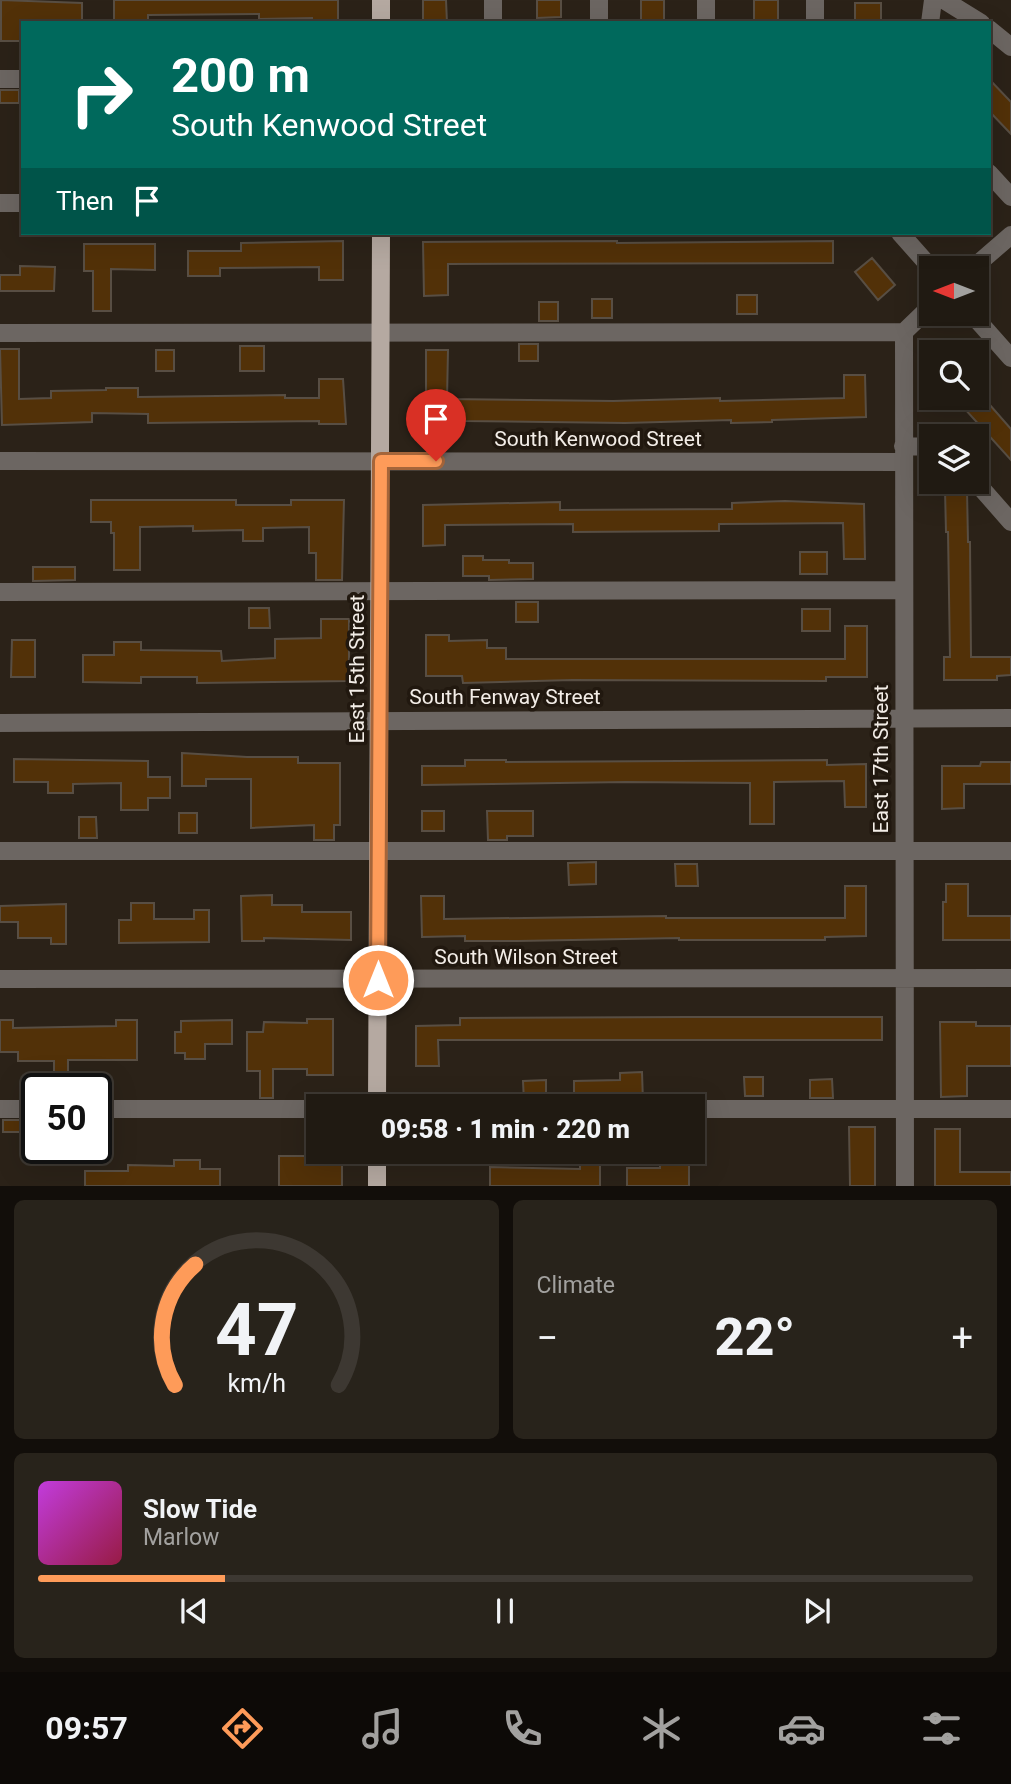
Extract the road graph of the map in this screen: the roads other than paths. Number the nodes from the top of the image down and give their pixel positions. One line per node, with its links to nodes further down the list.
1 (381, 0): 8 (main road)
2 (493, 0): 9 (street)
3 (599, 0): 10 (street)
4 (706, 0): 11 (street)
5 (815, 0): 12 (street)
6 (933, 0): 13 (street)
7 (944, 0): 14 (street)
8 (381, 21)
9 (493, 21)
10 (599, 21)
11 (706, 21)
12 (815, 21)
13 (930, 21)
14 (978, 21)
15 (991, 31): 16 (street)
16 (1011, 47)
17 (0, 79): 18 (street)
18 (21, 79)
19 (991, 175): 20 (street)
20 (1011, 197)
21 (0, 203): 22 (street)
22 (21, 203)
23 (381, 235): 30 (main road, East 15th Street)
24 (902, 235): 26 (street)
25 (1011, 235): 27 (street)
26 (920, 256)
27 (987, 256)
28 (919, 318): 31 (street)
29 (983, 326): 33 (street)
30 (382, 331): 31 (street); 32 (street); 37 (main road, East 15th Street)
31 (904, 332): 35 (street, East 17th Street)
32 (0, 333)
33 (1011, 358)
34 (919, 450): 35 (street, South Kenwood Street)
35 (903, 454): 37 (street, South Kenwood Street); 40 (street, East 17th Street)
36 (0, 461): 37 (street, South Kenwood Street)
37 (381, 461): 42 (main road, East 15th Street)
38 (986, 494): 39 (street)
39 (1011, 522)
40 (903, 590): 42 (street); 43 (street, East 17th Street)
41 (0, 592): 42 (street)
42 (380, 592): 45 (main road, East 15th Street)
43 (903, 718): 44 (street, South Fenway Street); 45 (street, South Fenway Street); 48 (street, East 17th Street)
44 (1011, 718)
45 (379, 720): 46 (street, South Fenway Street); 47 (main road, East 15th Street)
46 (0, 723)
47 (379, 850): 48 (street); 49 (street); 54 (main road, East 15th Street)
48 (904, 850): 50 (street); 53 (street, East 17th Street)
49 (0, 851)
50 (1011, 851)
51 (1011, 978): 53 (street, South Wilson Street)
52 (0, 979): 54 (street, South Wilson Street)
53 (905, 979): 54 (street, South Wilson Street); 61 (street, East 17th Street)
54 (378, 980): 55 (main road, East 15th Street)
55 (377, 1094)
56 (0, 1108): 57 (street)
57 (21, 1108)
58 (112, 1109): 59 (street)
59 (306, 1109)
60 (705, 1110): 61 (street)
61 (905, 1110): 62 (street); 65 (street, East 17th Street)
62 (1011, 1110)
63 (377, 1164): 64 (main road)
64 (377, 1185)
65 (905, 1185)

